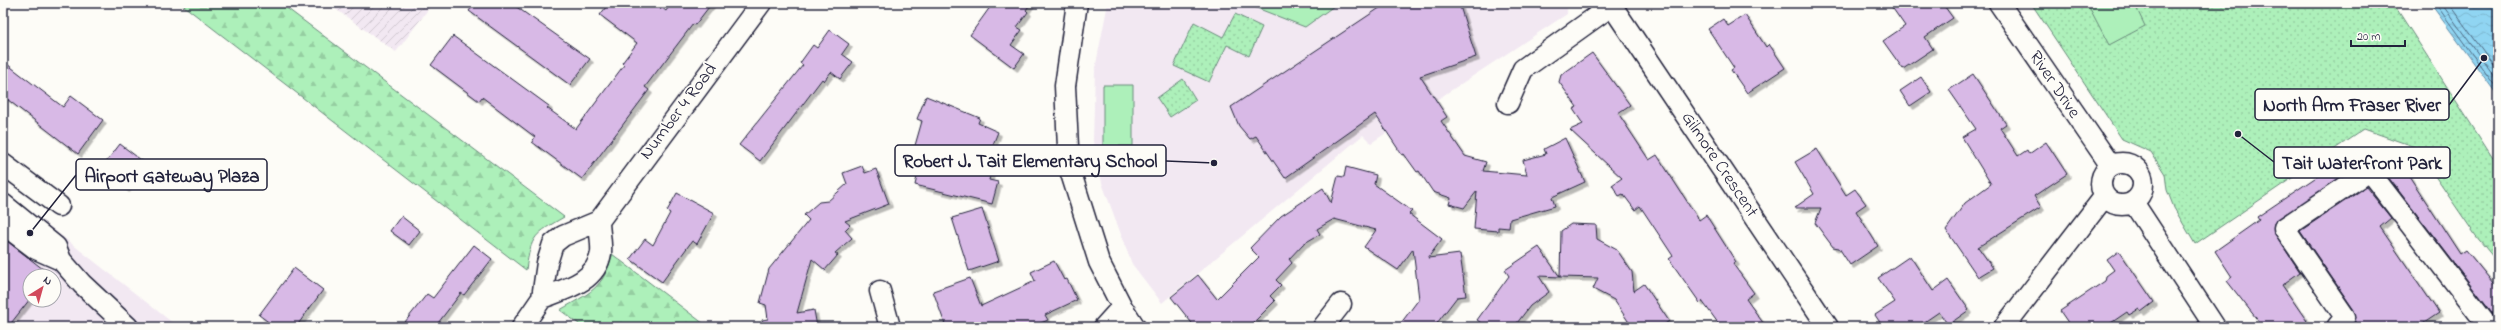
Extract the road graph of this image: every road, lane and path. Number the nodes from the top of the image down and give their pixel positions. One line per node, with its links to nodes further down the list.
1 (761, 3): 12 (street, Number 4 Road)
2 (1077, 3): 18 (street)
3 (1999, 3): 7 (street, River Drive)
4 (1611, 4): 5 (street); 25 (street, Gilmore Crescent)
5 (1508, 103)
6 (3, 164): 11 (street)
7 (2111, 166): 8 (street); 9 (street)
8 (2104, 197): 9 (street); 26 (street)
9 (2134, 202): 27 (street)
10 (3, 204): 14 (street)
11 (59, 206)
12 (599, 221): 16 (street); 16 (street)
13 (3, 224): 14 (street)
14 (61, 260): 19 (street)
15 (880, 291): 21 (street)
16 (542, 298): 20 (street)
17 (1341, 304): 24 (street)
18 (1122, 308): 22 (street); 23 (street)
19 (128, 327)
20 (522, 327)
21 (890, 327)
22 (1104, 327)
23 (1135, 327)
24 (1323, 327)
25 (1828, 327)
26 (2004, 327)
27 (2215, 327)
28 (2337, 327): 29 (street)
29 (2489, 327)

